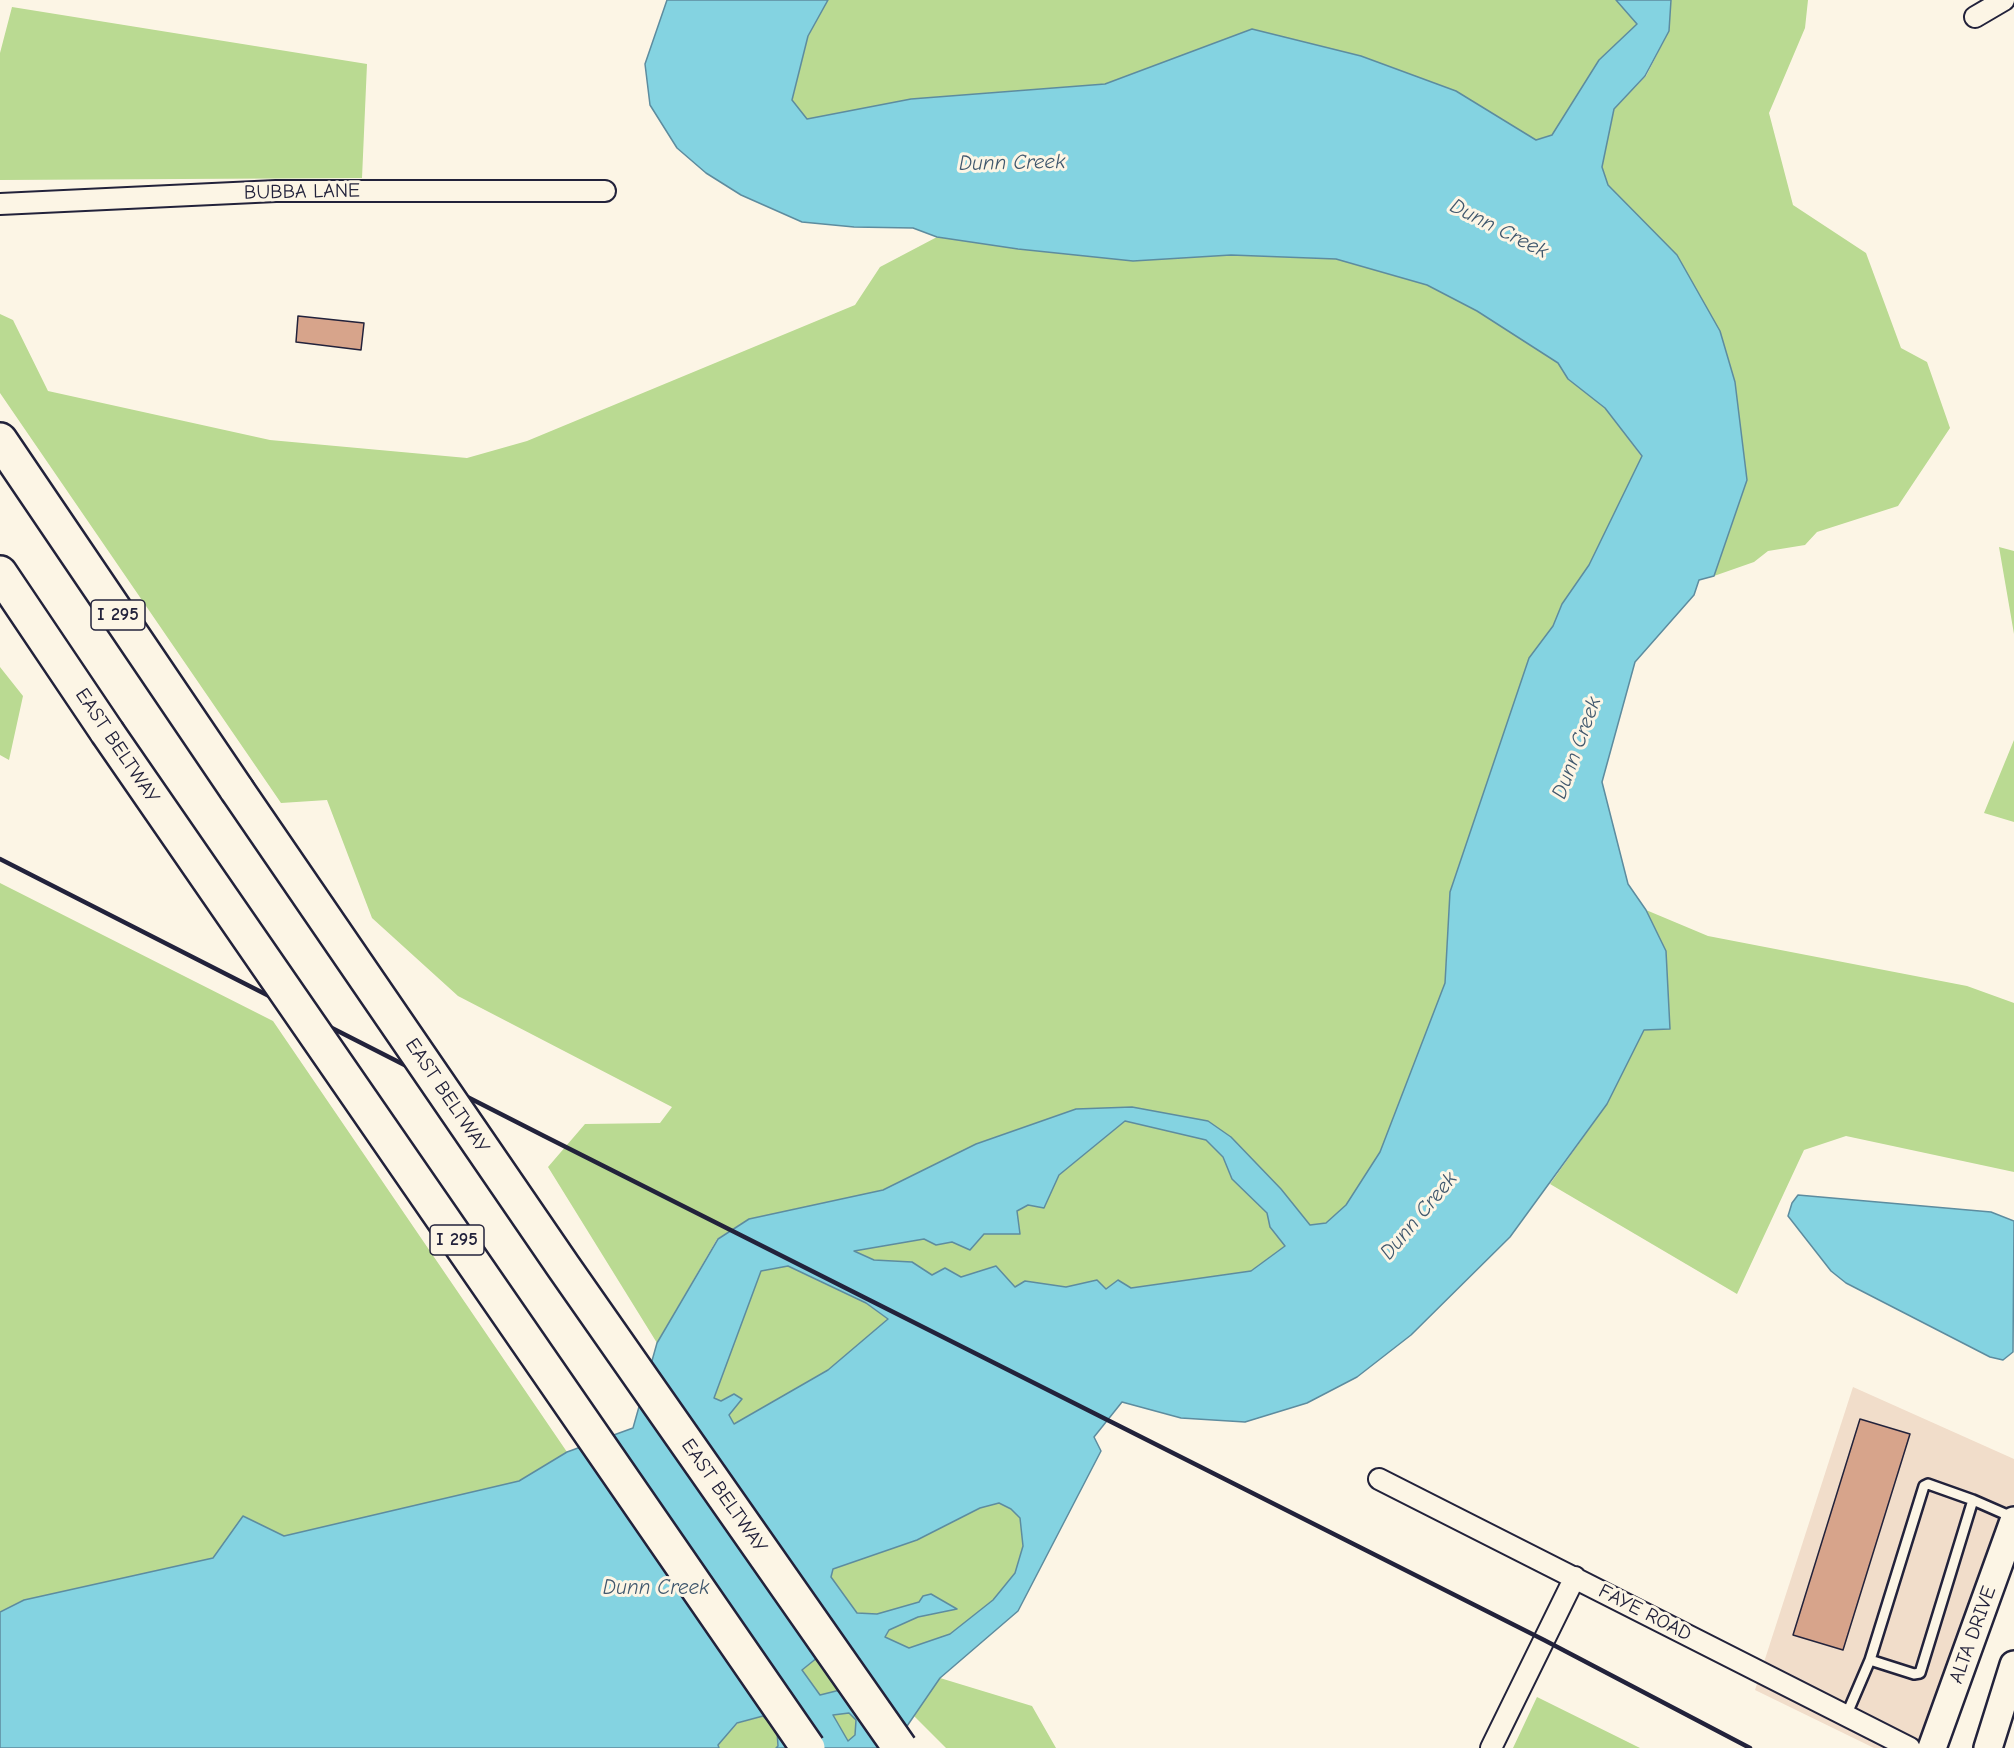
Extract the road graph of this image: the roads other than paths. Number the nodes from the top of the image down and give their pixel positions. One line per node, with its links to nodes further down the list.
1 (2004, 0): 2 (street)
2 (1975, 17)
3 (605, 191): 4 (street, BUBBA LANE)
4 (0, 204)
5 (0, 440): 15 (highway, EAST BELTWAY / I 295, bridge)
6 (0, 573): 14 (highway, EAST BELTWAY / I 295, bridge)
7 (1379, 1479): 10 (street, FAYE ROAD)
8 (1973, 1500): 9 (lane); 11 (lane); 11 (lane)
9 (2014, 1520): 18 (street, ALTA DRIVE)
10 (1575, 1577): 13 (street, FAYE ROAD); 16 (street)
11 (1870, 1660): 13 (lane)
12 (2014, 1665): 19 (street)
13 (1846, 1716): 17 (street, FAYE ROAD)
14 (808, 1748)
15 (900, 1748)
16 (1491, 1748)
17 (1910, 1748)
18 (1932, 1748)
19 (1988, 1748)

